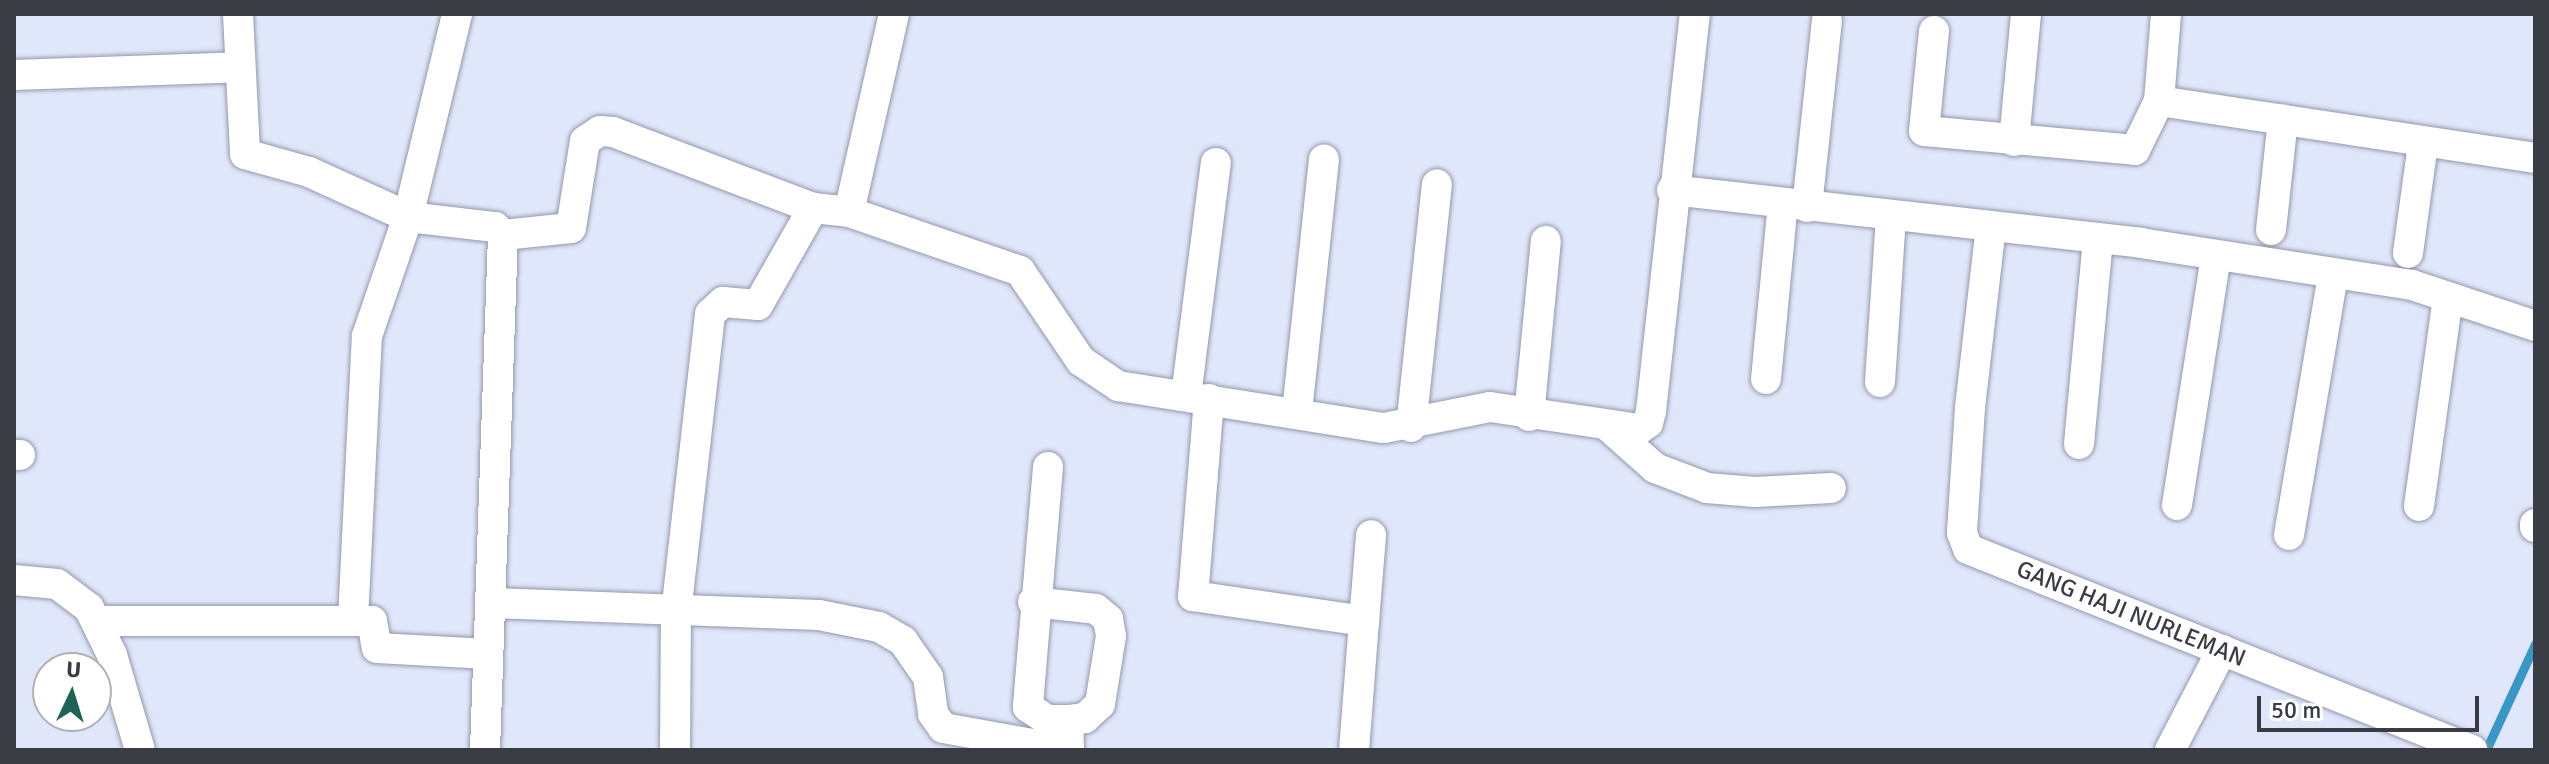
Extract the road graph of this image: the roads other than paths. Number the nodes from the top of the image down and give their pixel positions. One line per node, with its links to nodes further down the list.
1 (238, 14): 9 (street)
2 (457, 14): 24 (street)
3 (1695, 14): 19 (street)
4 (2026, 14): 13 (street)
5 (2166, 14): 11 (street)
6 (890, 15): 22 (street)
7 (1827, 20): 20 (street)
8 (1934, 31): 13 (street)
9 (238, 67): 10 (street); 24 (street)
10 (14, 75)
11 (2159, 101): 12 (street); 13 (street)
12 (2283, 120): 14 (street); 26 (street)
13 (2014, 141)
14 (2423, 143): 15 (street); 30 (street)
15 (2535, 158)
16 (1324, 159): 38 (street)
17 (1216, 163): 37 (street)
18 (1437, 184): 40 (street)
19 (1672, 190): 20 (street); 41 (street)
20 (1795, 205): 23 (street); 35 (street)
21 (813, 208): 22 (street); 27 (street); 52 (street)
22 (849, 212): 37 (street)
23 (1891, 216): 25 (street); 36 (street)
24 (408, 217): 27 (street); 53 (street)
25 (1991, 226): 28 (street); 56 (street, GANG HAJI NURLEMAN)
26 (2271, 230)
27 (503, 235): 51 (street)
28 (2098, 239): 31 (street); 42 (street)
29 (1546, 241): 39 (street)
30 (2408, 253)
31 (2216, 256): 32 (street); 45 (street)
32 (2333, 275): 33 (street); 48 (street)
33 (2448, 297): 34 (street); 46 (street)
34 (2535, 326)
35 (1766, 379)
36 (1880, 382)
37 (1198, 397): 38 (street); 55 (street)
38 (1297, 412): 40 (street)
39 (1529, 416): 40 (street); 41 (street)
40 (1411, 427)
41 (1610, 428): 44 (street)
42 (2079, 444)
43 (1048, 467): 50 (street)
44 (1831, 488)
45 (2177, 505)
46 (2419, 506)
47 (1371, 535): 55 (street)
48 (2289, 535)
49 (27, 580): 54 (street)
50 (1033, 602): 58 (street); 58 (street)
51 (492, 603): 52 (street); 57 (street)
52 (676, 613): 58 (street); 61 (street)
53 (353, 620): 54 (street); 57 (street)
54 (99, 621): 59 (street)
55 (1364, 621): 62 (street)
56 (2222, 650): 63 (street); 64 (street, GANG HAJI NURLEMAN)
57 (488, 654): 60 (street)
58 (1067, 740)
59 (140, 750)
60 (485, 750)
61 (675, 750)
62 (1354, 750)
63 (2170, 750)
64 (2471, 750)

